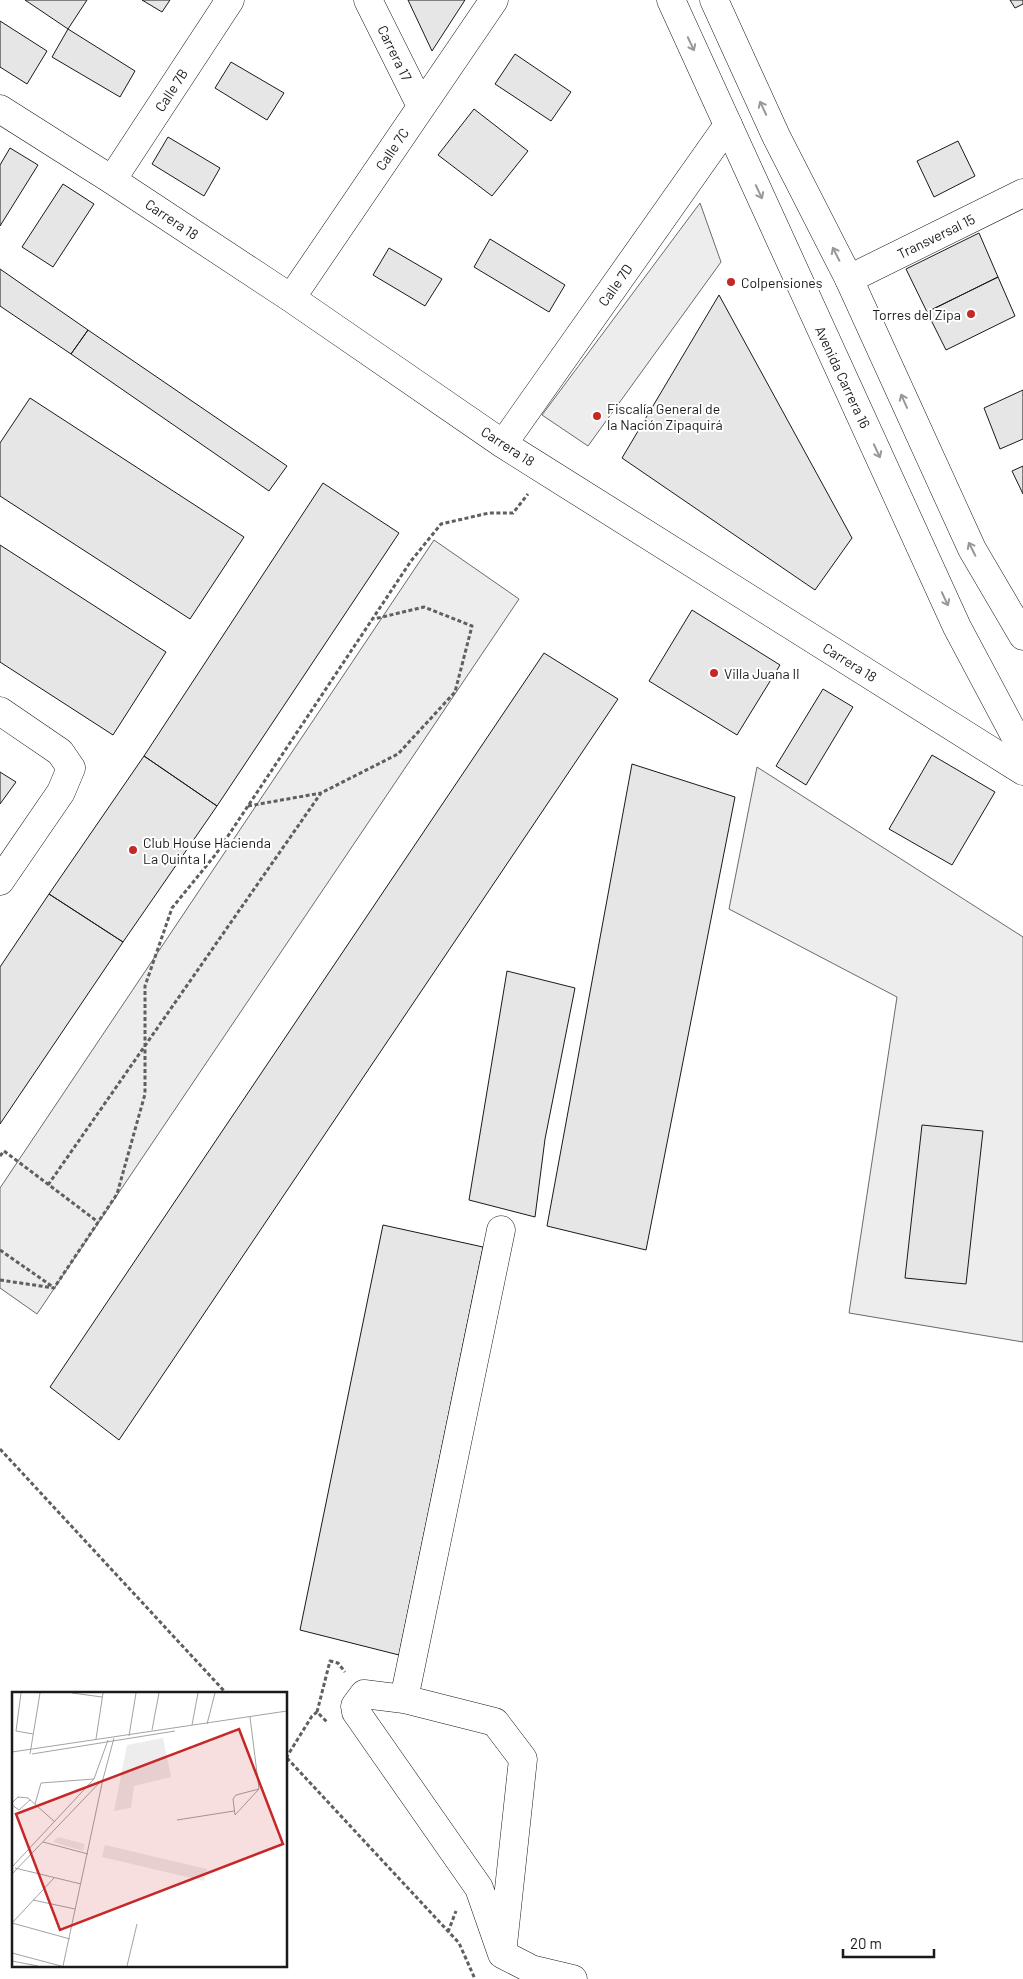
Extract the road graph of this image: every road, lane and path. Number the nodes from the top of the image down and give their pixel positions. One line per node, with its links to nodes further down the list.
1 (230, 0): 9 (street, Calle 7B)
2 (368, 0): 6 (street, Carrera 17)
3 (494, 0): 6 (street, Calle 7C)
4 (671, 0): 8 (street, Avenida Carrera 16, one-way to 8)
5 (714, 0): 11 (street, one-way to 5)
6 (421, 106): 12 (street, Calle 7C)
7 (0, 109): 9 (street, Carrera 18)
8 (728, 125): 13 (street, Calle 7D); 18 (street, Avenida Carrera 16, one-way to 18)
9 (112, 180): 12 (street, Carrera 18)
10 (1023, 193): 11 (street, Transversal 15)
11 (849, 279): 16 (street, one-way to 11)
12 (291, 298): 13 (street, Carrera 18)
13 (503, 444): 14 (street, Carrera 18)
14 (546, 471): 15 (path); 19 (street, Carrera 18)
15 (373, 619): 20 (path); 21 (path)
16 (1023, 636)
17 (0, 711): 22 (street)
18 (1023, 751)
19 (1023, 771)
20 (322, 792): 21 (path); 23 (path)
21 (248, 806): 23 (path)
22 (0, 881)
23 (145, 1044): 25 (path); 26 (path)
24 (0, 1156): 25 (path)
25 (48, 1185): 26 (path)
26 (98, 1222): 30 (path)
27 (501, 1230): 33 (street)
28 (0, 1250): 30 (path)
29 (0, 1280): 30 (path)
30 (54, 1288)
31 (0, 1449): 32 (path)
32 (225, 1692)
33 (404, 1699): 35 (street); 35 (street)
34 (288, 1759): 36 (path)
35 (502, 1954): 37 (street)
36 (475, 1979)
37 (573, 1979)

